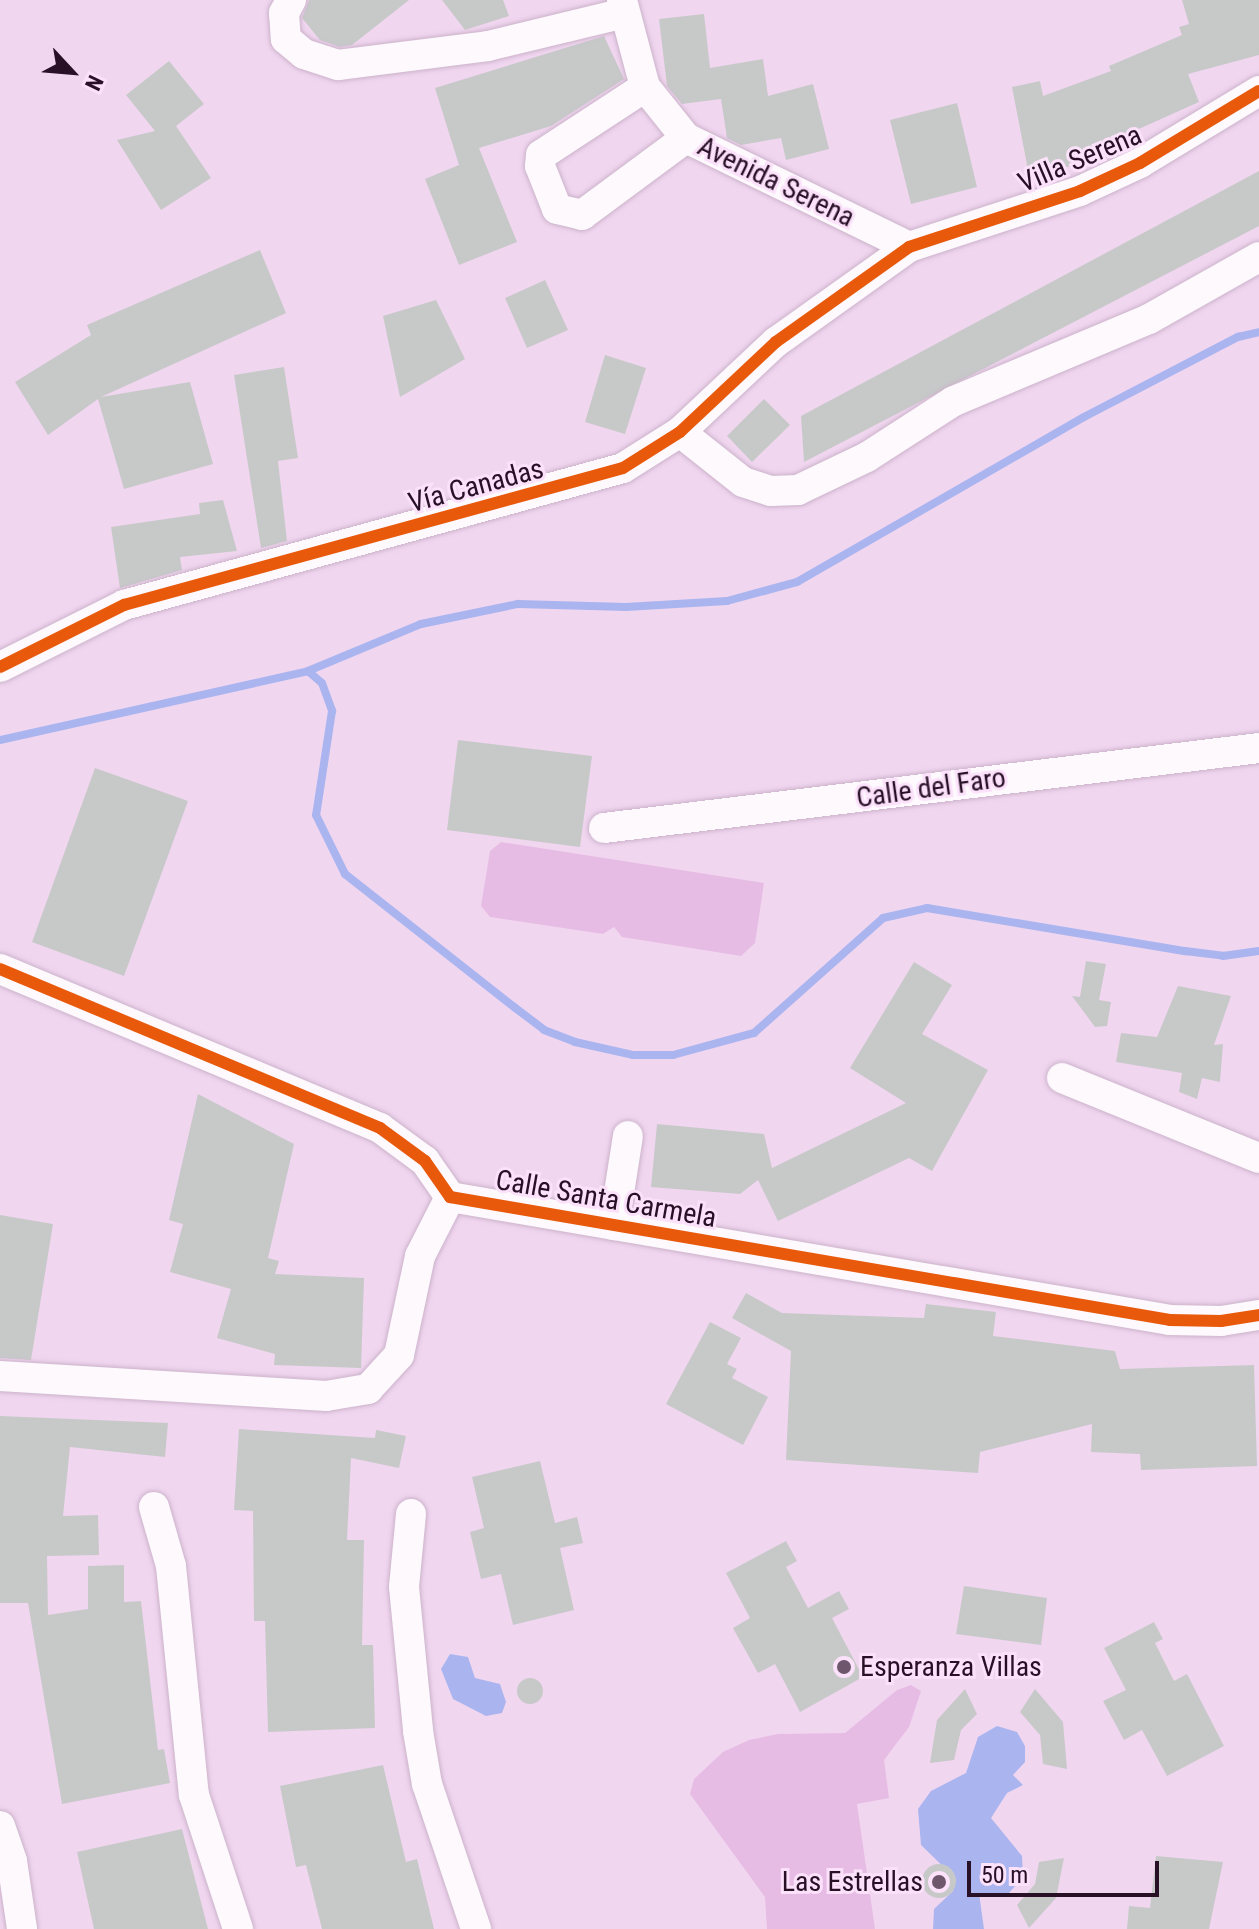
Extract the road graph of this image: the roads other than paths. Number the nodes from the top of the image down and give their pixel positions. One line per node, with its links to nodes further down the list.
1 (291, 0): 2 (street, Avenida Serena)
2 (623, 7): 3 (street, Avenida Serena)
3 (645, 87): 5 (street, Avenida Serena); 5 (street)
4 (1259, 91): 6 (street, Villa Serena)
5 (686, 138): 6 (street, Avenida Serena)
6 (909, 247): 8 (street, Vía Canadas)
7 (1259, 257): 8 (street)
8 (680, 432): 9 (street, Vía Canadas)
9 (0, 667)
10 (1259, 748): 11 (street, Calle del Faro)
11 (604, 828)
12 (0, 969): 16 (street)
13 (1062, 1078): 15 (street)
14 (628, 1136): 17 (street)
15 (1259, 1158)
16 (450, 1197): 17 (street, Calle Santa Carmela); 19 (street)
17 (614, 1225): 18 (street, Calle Santa Carmela)
18 (1259, 1315)
19 (0, 1376)
20 (154, 1507): 24 (street)
21 (411, 1514): 25 (street)
22 (0, 1826): 23 (street)
23 (22, 1929)
24 (238, 1929)
25 (476, 1929)

